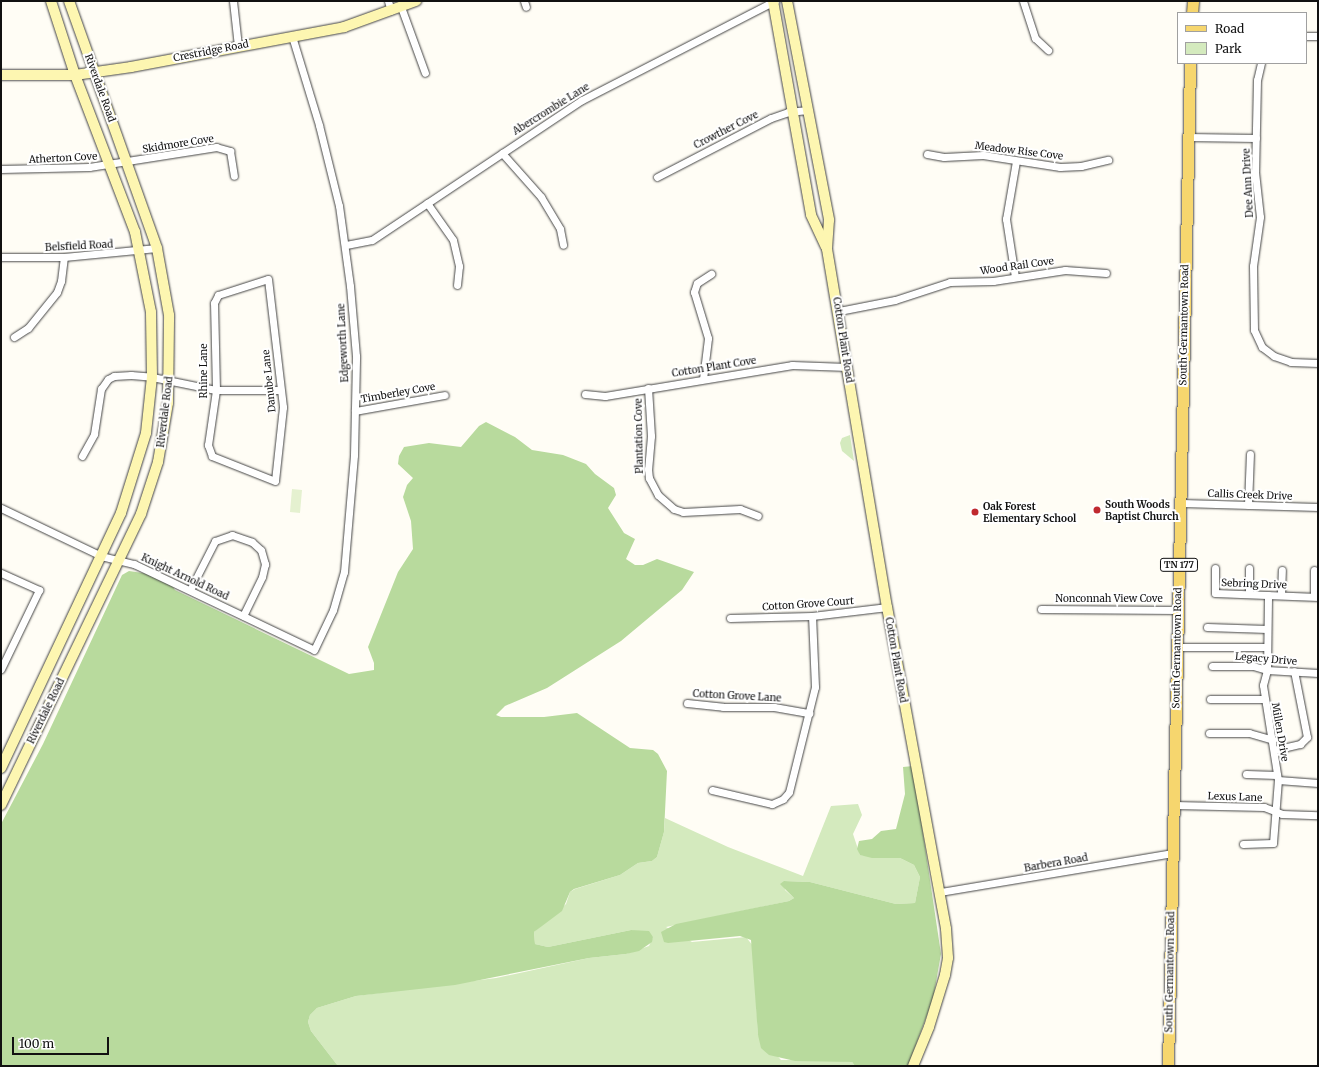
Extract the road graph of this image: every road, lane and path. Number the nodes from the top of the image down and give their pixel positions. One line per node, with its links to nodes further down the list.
1 (51, 1): 22 (street, Riverdale Road)
2 (69, 1): 19 (street, Riverdale Road)
3 (233, 1): 15 (street)
4 (416, 1): 10 (street, Crestridge Road)
5 (774, 1): 24 (street, Cotton Plant Road); 27 (street, Abercrombie Lane)
6 (787, 1): 23 (street, Cotton Plant Road)
7 (1023, 1): 16 (street)
8 (1193, 1): 11 (main road)
9 (389, 6): 10 (street, Crestridge Road); 12 (street, Crestridge Road)
10 (401, 7): 20 (street)
11 (1192, 12)
12 (292, 36): 15 (street, Crestridge Road); 37 (street, Edgeworth Lane)
13 (1307, 36): 14 (street)
14 (1318, 36)
15 (238, 46): 19 (street, Crestridge Road)
16 (1048, 50)
17 (1190, 64): 25 (main road, South Germantown Road / TN 177)
18 (1260, 64): 26 (street, Dee Ann Drive)
19 (94, 72): 22 (street, Crestridge Road); 31 (street, Riverdale Road)
20 (424, 73)
21 (1, 75): 22 (street, Crestridge Road)
22 (75, 75): 32 (street, Riverdale Road)
23 (808, 110): 24 (street, Crowther Cove); 40 (street, Cotton Plant Road)
24 (792, 111): 35 (street, Crowther Cove); 40 (street, Cotton Plant Road)
25 (1187, 137): 26 (street); 65 (main road, South Germantown Road / TN 177)
26 (1256, 138): 51 (street, Dee Ann Drive)
27 (502, 152): 36 (street, Abercrombie Lane); 38 (street)
28 (927, 154): 30 (street, Meadow Rise Cove)
29 (1108, 160): 30 (street, Meadow Rise Cove)
30 (1016, 161): 46 (street)
31 (126, 162): 32 (street, Atherton Cove); 34 (street, Skidmore Cove); 39 (street, Riverdale Road)
32 (108, 165): 33 (street, Atherton Cove); 41 (street, Riverdale Road)
33 (1, 169)
34 (234, 176)
35 (657, 177)
36 (427, 203): 37 (street, Abercrombie Lane); 48 (street)
37 (346, 245): 61 (street, Edgeworth Lane)
38 (563, 246)
39 (157, 248): 41 (street, Belsfield Road); 55 (street, Riverdale Road)
40 (827, 248): 49 (street, Cotton Plant Road)
41 (140, 250): 43 (street, Belsfield Road); 53 (street, Riverdale Road)
42 (1, 257): 43 (street, Belsfield Road)
43 (64, 258): 50 (street)
44 (1106, 273): 46 (street, Wood Rail Cove)
45 (711, 274): 54 (street)
46 (1015, 278): 49 (street, Wood Rail Cove)
47 (268, 279): 57 (street, Rhine Lane); 58 (street, Danube Lane)
48 (457, 285)
49 (839, 311): 52 (street, Cotton Plant Road)
50 (14, 337)
51 (1318, 363)
52 (848, 367): 54 (street, Cotton Plant Cove); 82 (street, Cotton Plant Road)
53 (152, 377): 55 (street); 63 (street); 70 (street, Riverdale Road)
54 (702, 379): 56 (street, Cotton Plant Cove)
55 (170, 380): 57 (street); 71 (street, Riverdale Road)
56 (648, 388): 59 (street, Cotton Plant Cove); 69 (street, Plantation Cove)
57 (216, 390): 58 (street); 64 (street, Rhine Lane)
58 (279, 390): 64 (street, Danube Lane)
59 (585, 394)
60 (445, 395): 61 (street, Timberley Cove)
61 (355, 411): 92 (street, Edgeworth Lane)
62 (1250, 454): 66 (street)
63 (82, 456)
64 (275, 481)
65 (1182, 503): 66 (street, Callis Creek Drive); 84 (main road, South Germantown Road / TN 177)
66 (1248, 505): 67 (street, Callis Creek Drive)
67 (1318, 507)
68 (1, 508): 70 (street, Knight Arnold Road)
69 (758, 516)
70 (101, 556): 71 (street, Knight Arnold Road); 105 (street, Riverdale Road)
71 (118, 561): 77 (street, Knight Arnold Road); 110 (street, Riverdale Road)
72 (1215, 568): 78 (street, Sebring Drive)
73 (1249, 568): 78 (street)
74 (1282, 570): 80 (street)
75 (1314, 570): 81 (street)
76 (1, 573): 94 (street)
77 (190, 590): 85 (street, Knight Arnold Road); 85 (street)
78 (1249, 594): 79 (street, Sebring Drive)
79 (1268, 595): 80 (street, Sebring Drive); 89 (street, Millen Drive)
80 (1281, 595): 81 (street, Sebring Drive)
81 (1316, 596)
82 (887, 607): 86 (street, Cotton Grove Court); 116 (street, Cotton Plant Road)
83 (1040, 609): 84 (street, Nonconnah View Cove)
84 (1178, 610): 90 (main road, South Germantown Road / TN 177)
85 (243, 616): 92 (street, Knight Arnold Road)
86 (812, 616): 87 (street, Cotton Grove Court); 101 (street)
87 (730, 618)
88 (1207, 627): 89 (street)
89 (1267, 629): 91 (street, Millen Drive)
90 (1177, 647): 91 (street, Legacy Drive); 111 (main road, South Germantown Road / TN 177)
91 (1267, 647): 95 (street, Millen Drive)
92 (314, 650)
93 (1212, 666): 95 (street, Legacy Drive)
94 (1, 669)
95 (1267, 670): 96 (street, Legacy Drive); 99 (street, Millen Drive)
96 (1294, 671): 97 (street, Legacy Drive); 104 (street)
97 (1318, 673)
98 (1210, 699): 99 (street)
99 (1264, 699): 103 (street, Millen Drive)
100 (687, 703): 101 (street, Cotton Grove Lane)
101 (809, 713): 109 (street)
102 (1209, 733): 103 (street)
103 (1273, 740): 104 (street, Millen Drive)
104 (1274, 750): 107 (street, Millen Drive)
105 (1, 768)
106 (1246, 774): 107 (street)
107 (1277, 778): 108 (street); 112 (street, Millen Drive)
108 (1318, 783)
109 (712, 790)
110 (2, 803)
111 (1174, 805): 112 (street, Lexus Lane); 115 (main road, South Germantown Road / TN 177)
112 (1275, 810): 113 (street, Lexus Lane); 114 (street, Millen Drive)
113 (1318, 815)
114 (1243, 844)
115 (1174, 853): 116 (street, Barbera Road); 118 (main road, South Germantown Road / TN 177)
116 (940, 892): 117 (street, Cotton Plant Road)
117 (913, 1066)
118 (1168, 1066)

